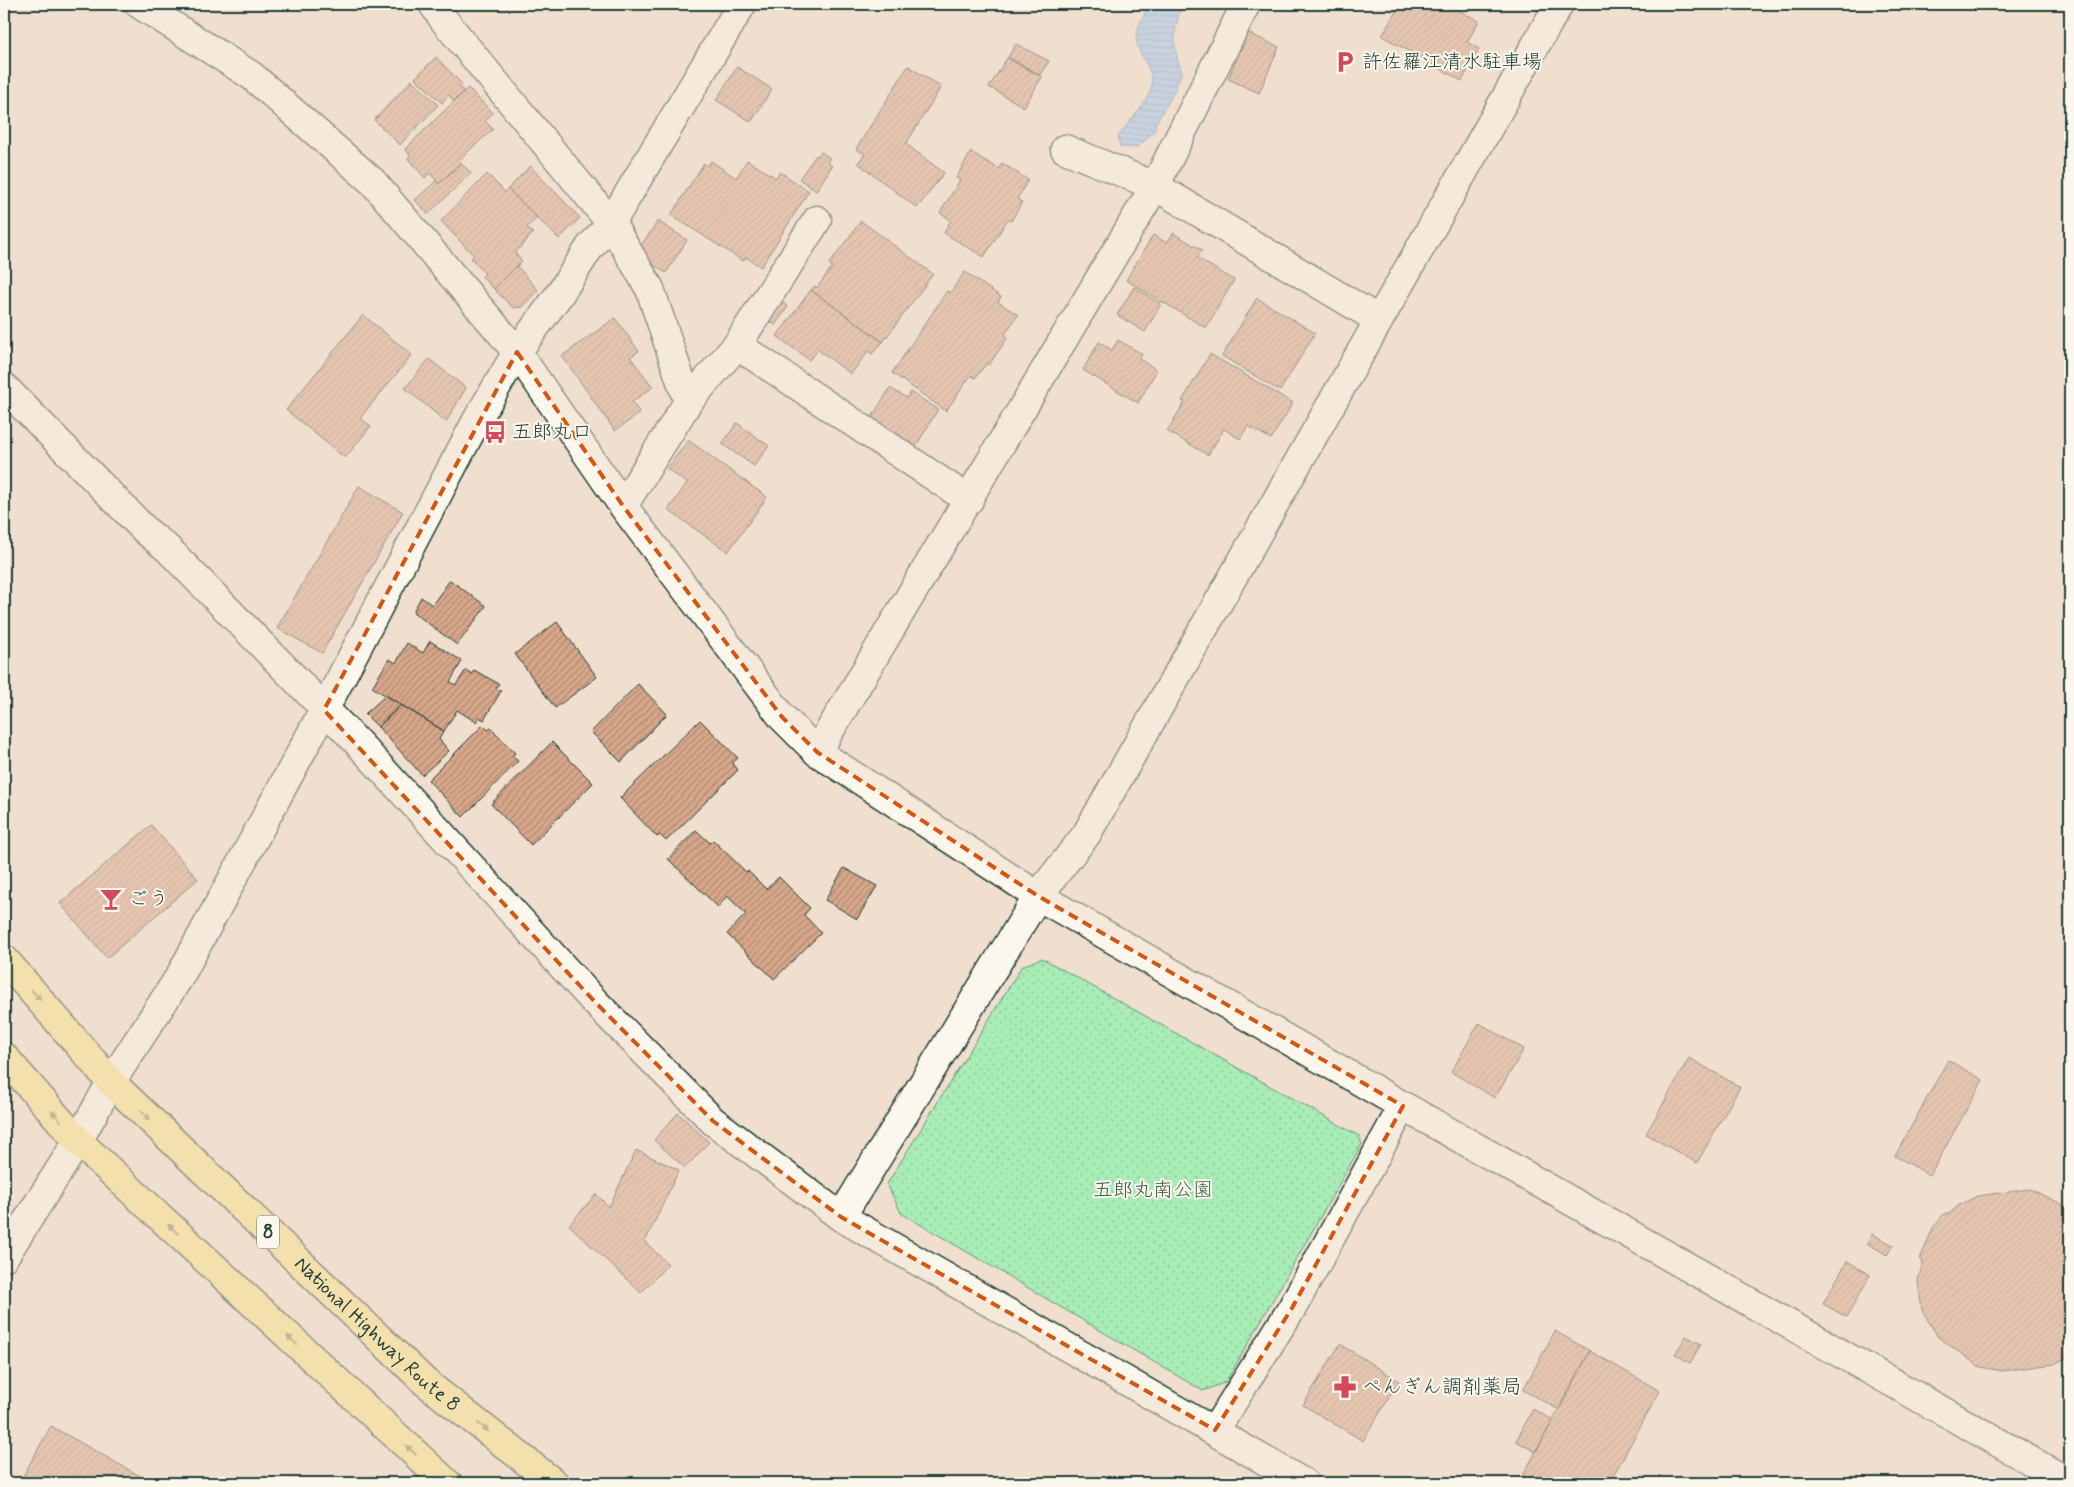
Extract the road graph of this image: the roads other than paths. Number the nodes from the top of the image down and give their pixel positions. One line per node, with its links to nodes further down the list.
1 (138, 4): 12 (street)
2 (433, 4): 9 (street)
3 (742, 4): 9 (street)
4 (1246, 4): 7 (street)
5 (1559, 4): 10 (street)
6 (1065, 149): 7 (street)
7 (1155, 186): 10 (street); 15 (street)
8 (817, 220): 11 (street)
9 (611, 223): 12 (street); 14 (street)
10 (1379, 320): 19 (street)
11 (737, 345): 14 (street); 15 (street)
12 (517, 352): 16 (street); 17 (street)
13 (4, 387): 17 (street)
14 (688, 402): 16 (street)
15 (969, 500): 18 (street)
16 (623, 506): 18 (street)
17 (324, 710): 22 (street); 25 (street)
18 (817, 752): 19 (street)
19 (1038, 896): 23 (street); 25 (street)
20 (4, 959): 22 (highway, National Highway Route 8 / 8, one-way to 22)
21 (4, 1057): 24 (highway, one-way to 21)
22 (111, 1082): 24 (street); 29 (highway, National Highway Route 8 / 8, one-way to 29)
23 (1403, 1106): 27 (street); 31 (street)
24 (78, 1141): 26 (street); 28 (highway, one-way to 24)
25 (842, 1217): 27 (street)
26 (4, 1257)
27 (1215, 1430): 30 (street)
28 (447, 1483)
29 (554, 1483)
30 (1304, 1483)
31 (2070, 1483)

